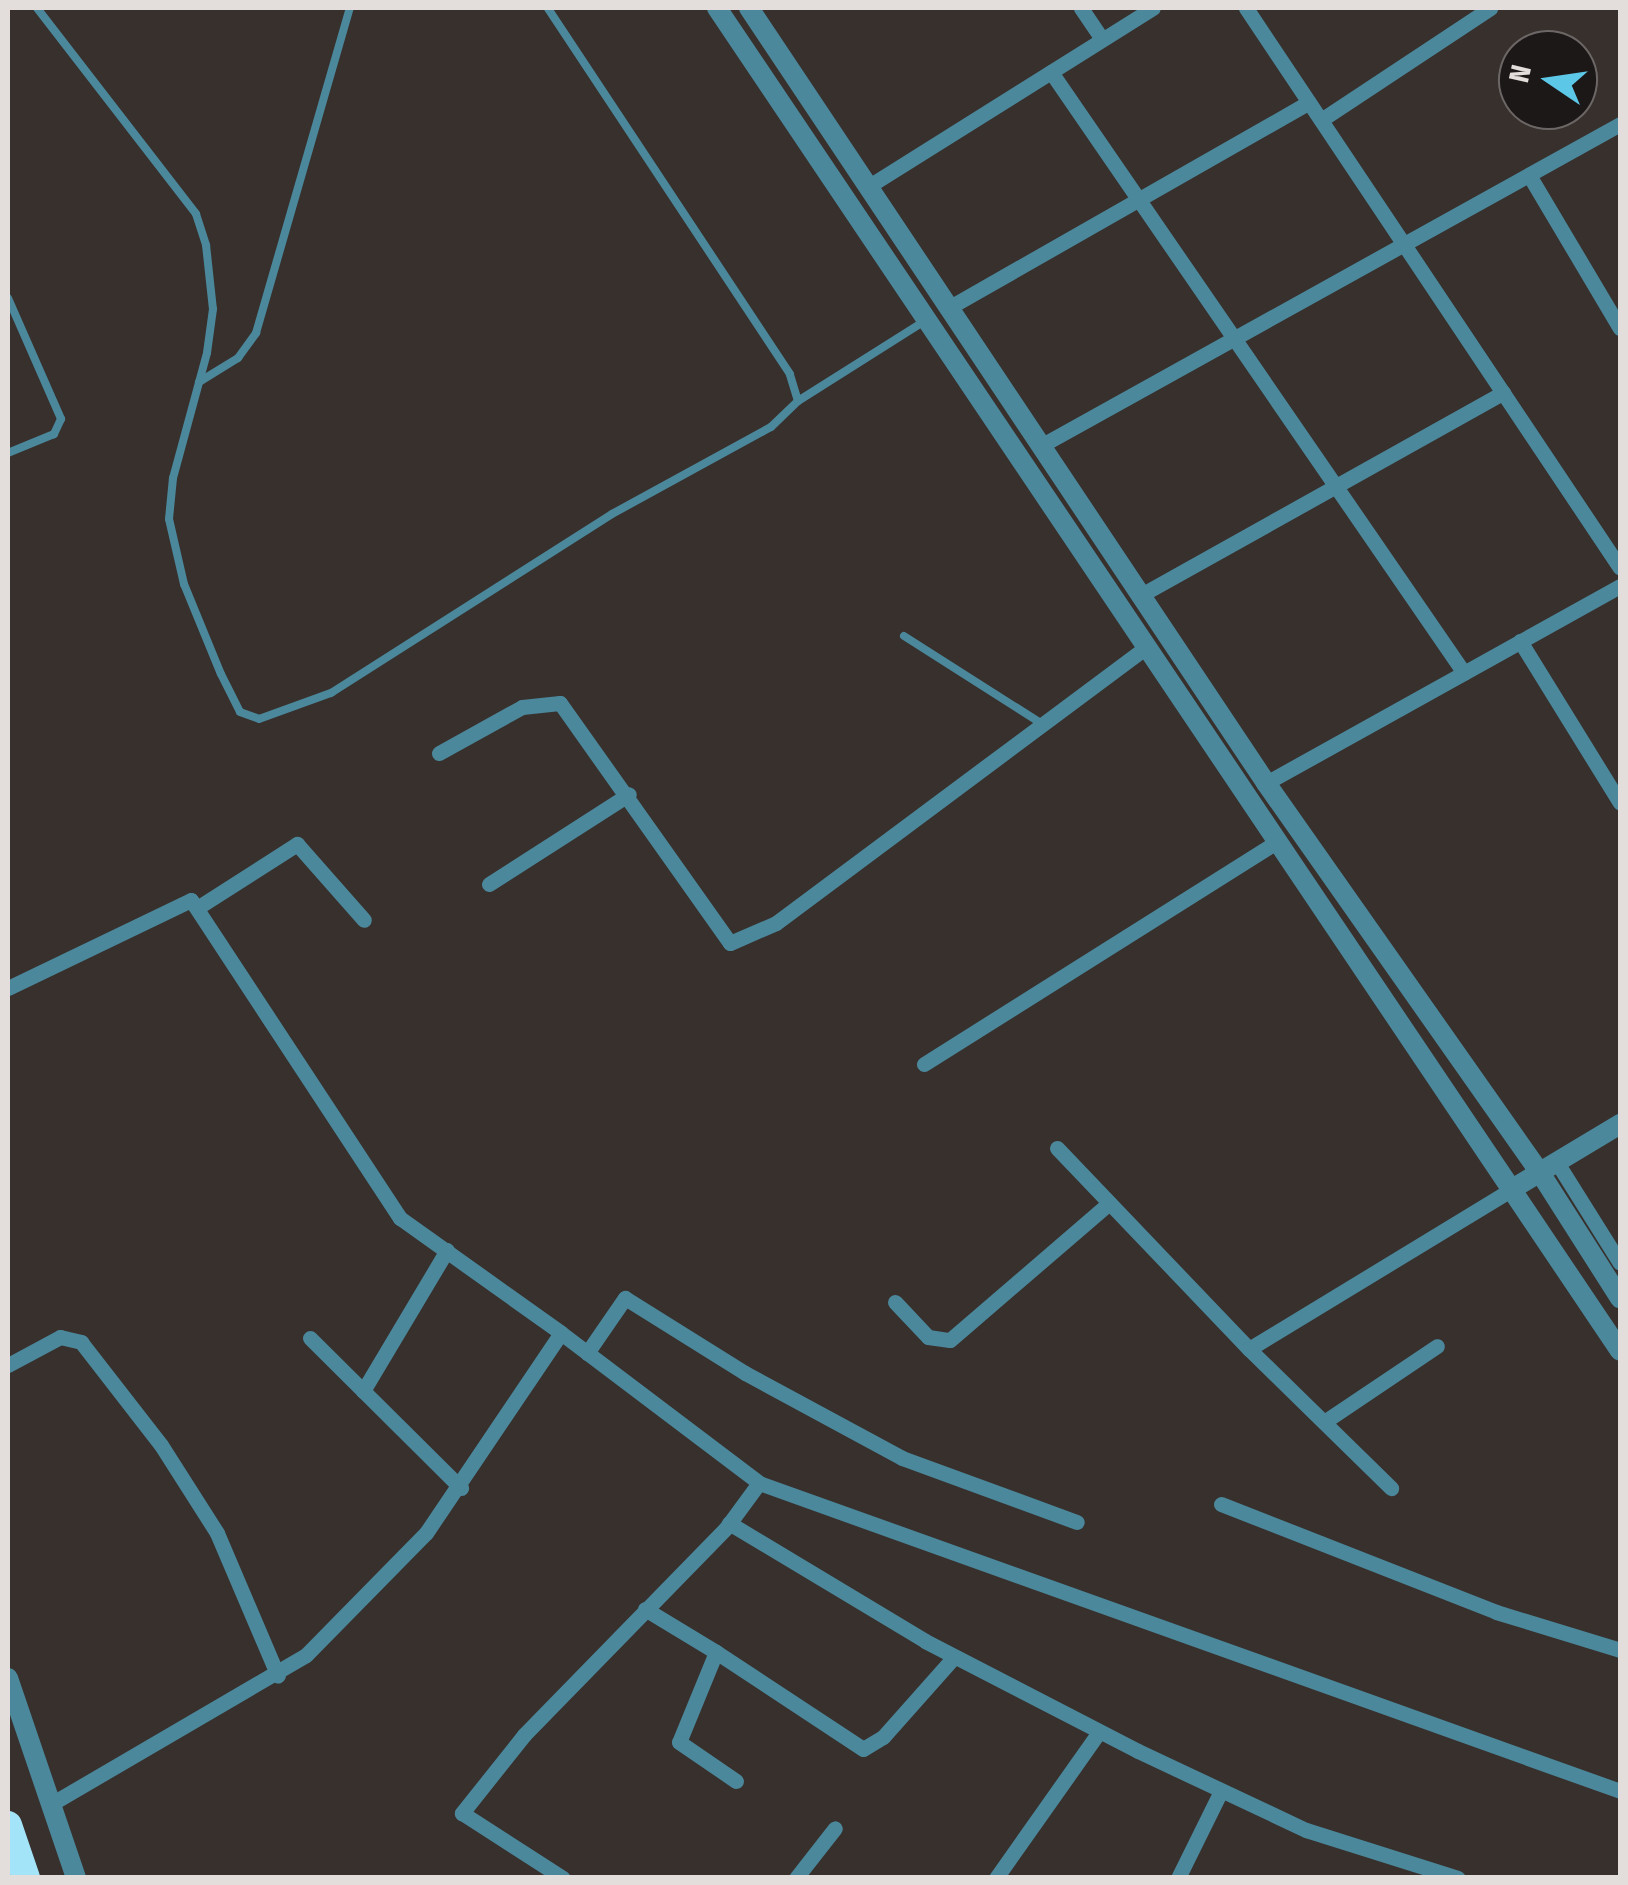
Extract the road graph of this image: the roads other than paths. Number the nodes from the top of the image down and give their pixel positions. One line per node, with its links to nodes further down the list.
1 (36, 8): 24 (lane)
2 (350, 8): 24 (lane)
3 (548, 8): 26 (lane)
4 (717, 8): 21 (street)
5 (749, 8): 16 (street)
6 (1081, 8): 10 (street)
7 (1153, 8): 10 (street)
8 (1246, 8): 12 (street)
9 (1490, 8): 13 (street)
10 (1102, 40): 11 (street)
11 (1051, 72): 16 (street); 17 (street)
12 (1309, 102): 13 (street); 17 (street)
13 (1321, 120): 18 (street)
14 (1620, 124): 15 (street)
15 (1529, 175): 18 (street); 22 (street)
16 (870, 186): 20 (street)
17 (1138, 199): 20 (street); 23 (street)
18 (1405, 244): 23 (street); 25 (street)
19 (8, 298): 28 (lane)
20 (950, 306): 27 (street)
21 (926, 320): 26 (lane); 35 (street)
22 (1620, 328)
23 (1234, 338): 27 (street); 29 (street)
24 (199, 382): 26 (lane)
25 (1503, 392): 29 (street); 30 (street)
26 (798, 401)
27 (1044, 444): 32 (street)
28 (8, 453)
29 (1336, 488): 32 (street); 36 (street)
30 (1620, 568)
31 (1620, 586): 34 (street)
32 (1141, 595): 40 (street)
33 (904, 636): 37 (lane)
34 (1520, 642): 36 (street); 39 (street)
35 (1144, 649): 37 (street); 43 (street)
36 (1464, 673): 40 (street)
37 (1039, 722): 41 (street)
38 (440, 754): 41 (street)
39 (1614, 780): 42 (street)
40 (1266, 783): 51 (street)
41 (629, 794): 44 (street)
42 (1620, 803)
43 (1276, 842): 48 (street); 52 (street)
44 (488, 884)
45 (196, 908): 46 (street); 47 (street); 54 (street)
46 (364, 920)
47 (8, 988)
48 (924, 1064)
49 (1620, 1124): 51 (street)
50 (1057, 1148): 53 (street)
51 (1548, 1166): 52 (street); 55 (street); 56 (street)
52 (1512, 1189): 61 (street); 63 (street)
53 (1110, 1203): 57 (street); 61 (street)
54 (447, 1250): 58 (street); 65 (street)
55 (1620, 1263)
56 (1620, 1298)
57 (895, 1302)
58 (561, 1333): 62 (street); 68 (street)
59 (310, 1338): 65 (street)
60 (1437, 1346): 66 (street)
61 (1249, 1349): 66 (street)
62 (587, 1352): 67 (street); 71 (street)
63 (1620, 1352)
64 (8, 1365): 77 (street)
65 (363, 1391): 68 (street)
66 (1324, 1422): 69 (street)
67 (759, 1484): 72 (street); 82 (street)
68 (461, 1488): 77 (street)
69 (1392, 1488)
70 (1221, 1504): 74 (street)
71 (1077, 1522)
72 (730, 1523): 73 (street); 76 (street)
73 (645, 1609): 75 (street); 88 (street)
74 (1620, 1650)
75 (716, 1652): 76 (street); 80 (street)
76 (954, 1657): 79 (street)
77 (278, 1676): 83 (street)
78 (8, 1678): 83 (street)
79 (1099, 1732): 81 (street); 90 (street)
80 (736, 1782)
81 (1222, 1790): 91 (street); 92 (street)
82 (1620, 1791)
83 (51, 1804): 87 (street)
84 (8, 1825): 86 (highway)
85 (835, 1828): 89 (street)
86 (26, 1878)
87 (76, 1878)
88 (563, 1878)
89 (796, 1878)
90 (996, 1878)
91 (1178, 1878)
92 (1458, 1878)

